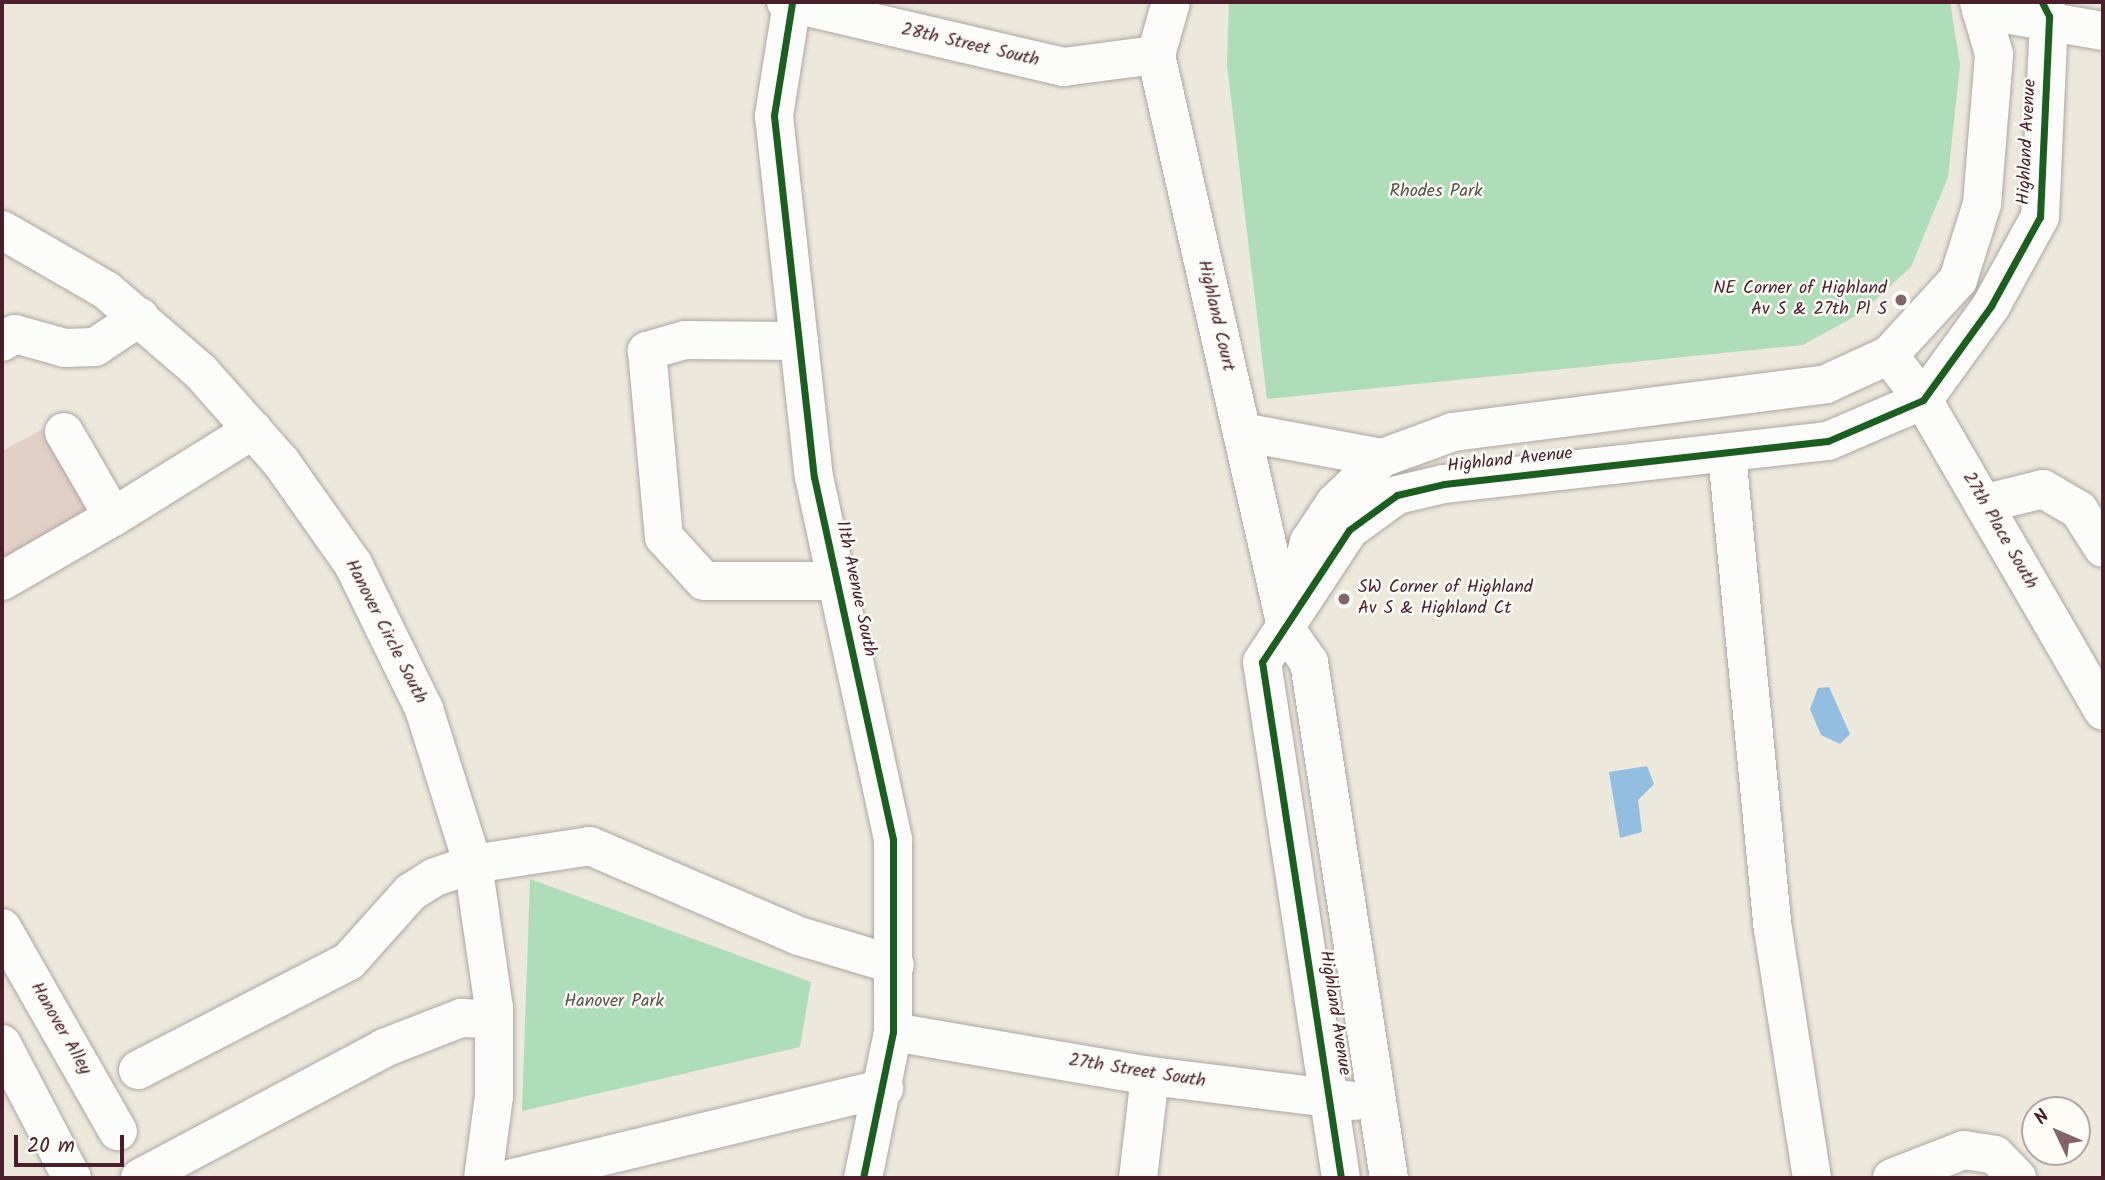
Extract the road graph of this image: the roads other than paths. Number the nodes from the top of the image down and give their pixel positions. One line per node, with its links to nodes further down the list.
1 (789, 2): 6 (street, 28th Street South); 9 (street, 11th Avenue South)
2 (1171, 2): 6 (street, Highland Court)
3 (1980, 6): 4 (street); 11 (street, Highland Avenue)
4 (2045, 9): 5 (street); 12 (street, Highland Avenue)
5 (2103, 31)
6 (1156, 55): 15 (street, Highland Court)
7 (2, 230): 8 (street, Hanover Circle South)
8 (140, 317): 10 (street); 13 (street, Hanover Circle South)
9 (799, 341): 22 (street, 11th Avenue South); 22 (street)
10 (2, 342)
11 (1889, 355): 12 (street, 27th Place South); 17 (street, Highland Avenue)
12 (1923, 400): 16 (street, Highland Avenue); 18 (street, 27th Place South)
13 (253, 430): 19 (street); 25 (street, Hanover Circle South)
14 (64, 432): 19 (street)
15 (1242, 432): 17 (street); 23 (street, Highland Court)
16 (1727, 454): 23 (street, Highland Avenue); 45 (street)
17 (1382, 458): 23 (street, Highland Avenue)
18 (1983, 504): 20 (street); 24 (street, 27th Place South)
19 (113, 517): 21 (street)
20 (2103, 548)
21 (2, 581)
22 (837, 581): 27 (street, 11th Avenue South)
23 (1287, 631): 34 (street, Highland Avenue); 35 (street, Highland Avenue)
24 (2103, 712)
25 (472, 864): 27 (street); 28 (street, Hanover Circle South); 31 (street)
26 (2, 928): 36 (street, Hanover Alley)
27 (895, 965): 29 (street, 11th Avenue South)
28 (494, 1019): 38 (street); 39 (street, Hanover Circle South)
29 (893, 1032): 32 (street, 27th Street South); 33 (street, 11th Avenue South)
30 (2, 1044): 37 (street)
31 (138, 1070)
32 (1150, 1076): 34 (street, 27th Street South); 42 (street)
33 (884, 1088): 40 (street); 41 (street, 11th Avenue South)
34 (1331, 1098): 35 (street, 27th Street South); 43 (street, Highland Avenue)
35 (1383, 1104): 44 (street, Highland Avenue)
36 (118, 1131)
37 (72, 1178)
38 (140, 1178)
39 (483, 1178)
40 (513, 1178)
41 (863, 1178)
42 (1138, 1178)
43 (1341, 1178)
44 (1389, 1178)
45 (1812, 1178)
46 (1892, 1178): 47 (street)
47 (2017, 1178)

